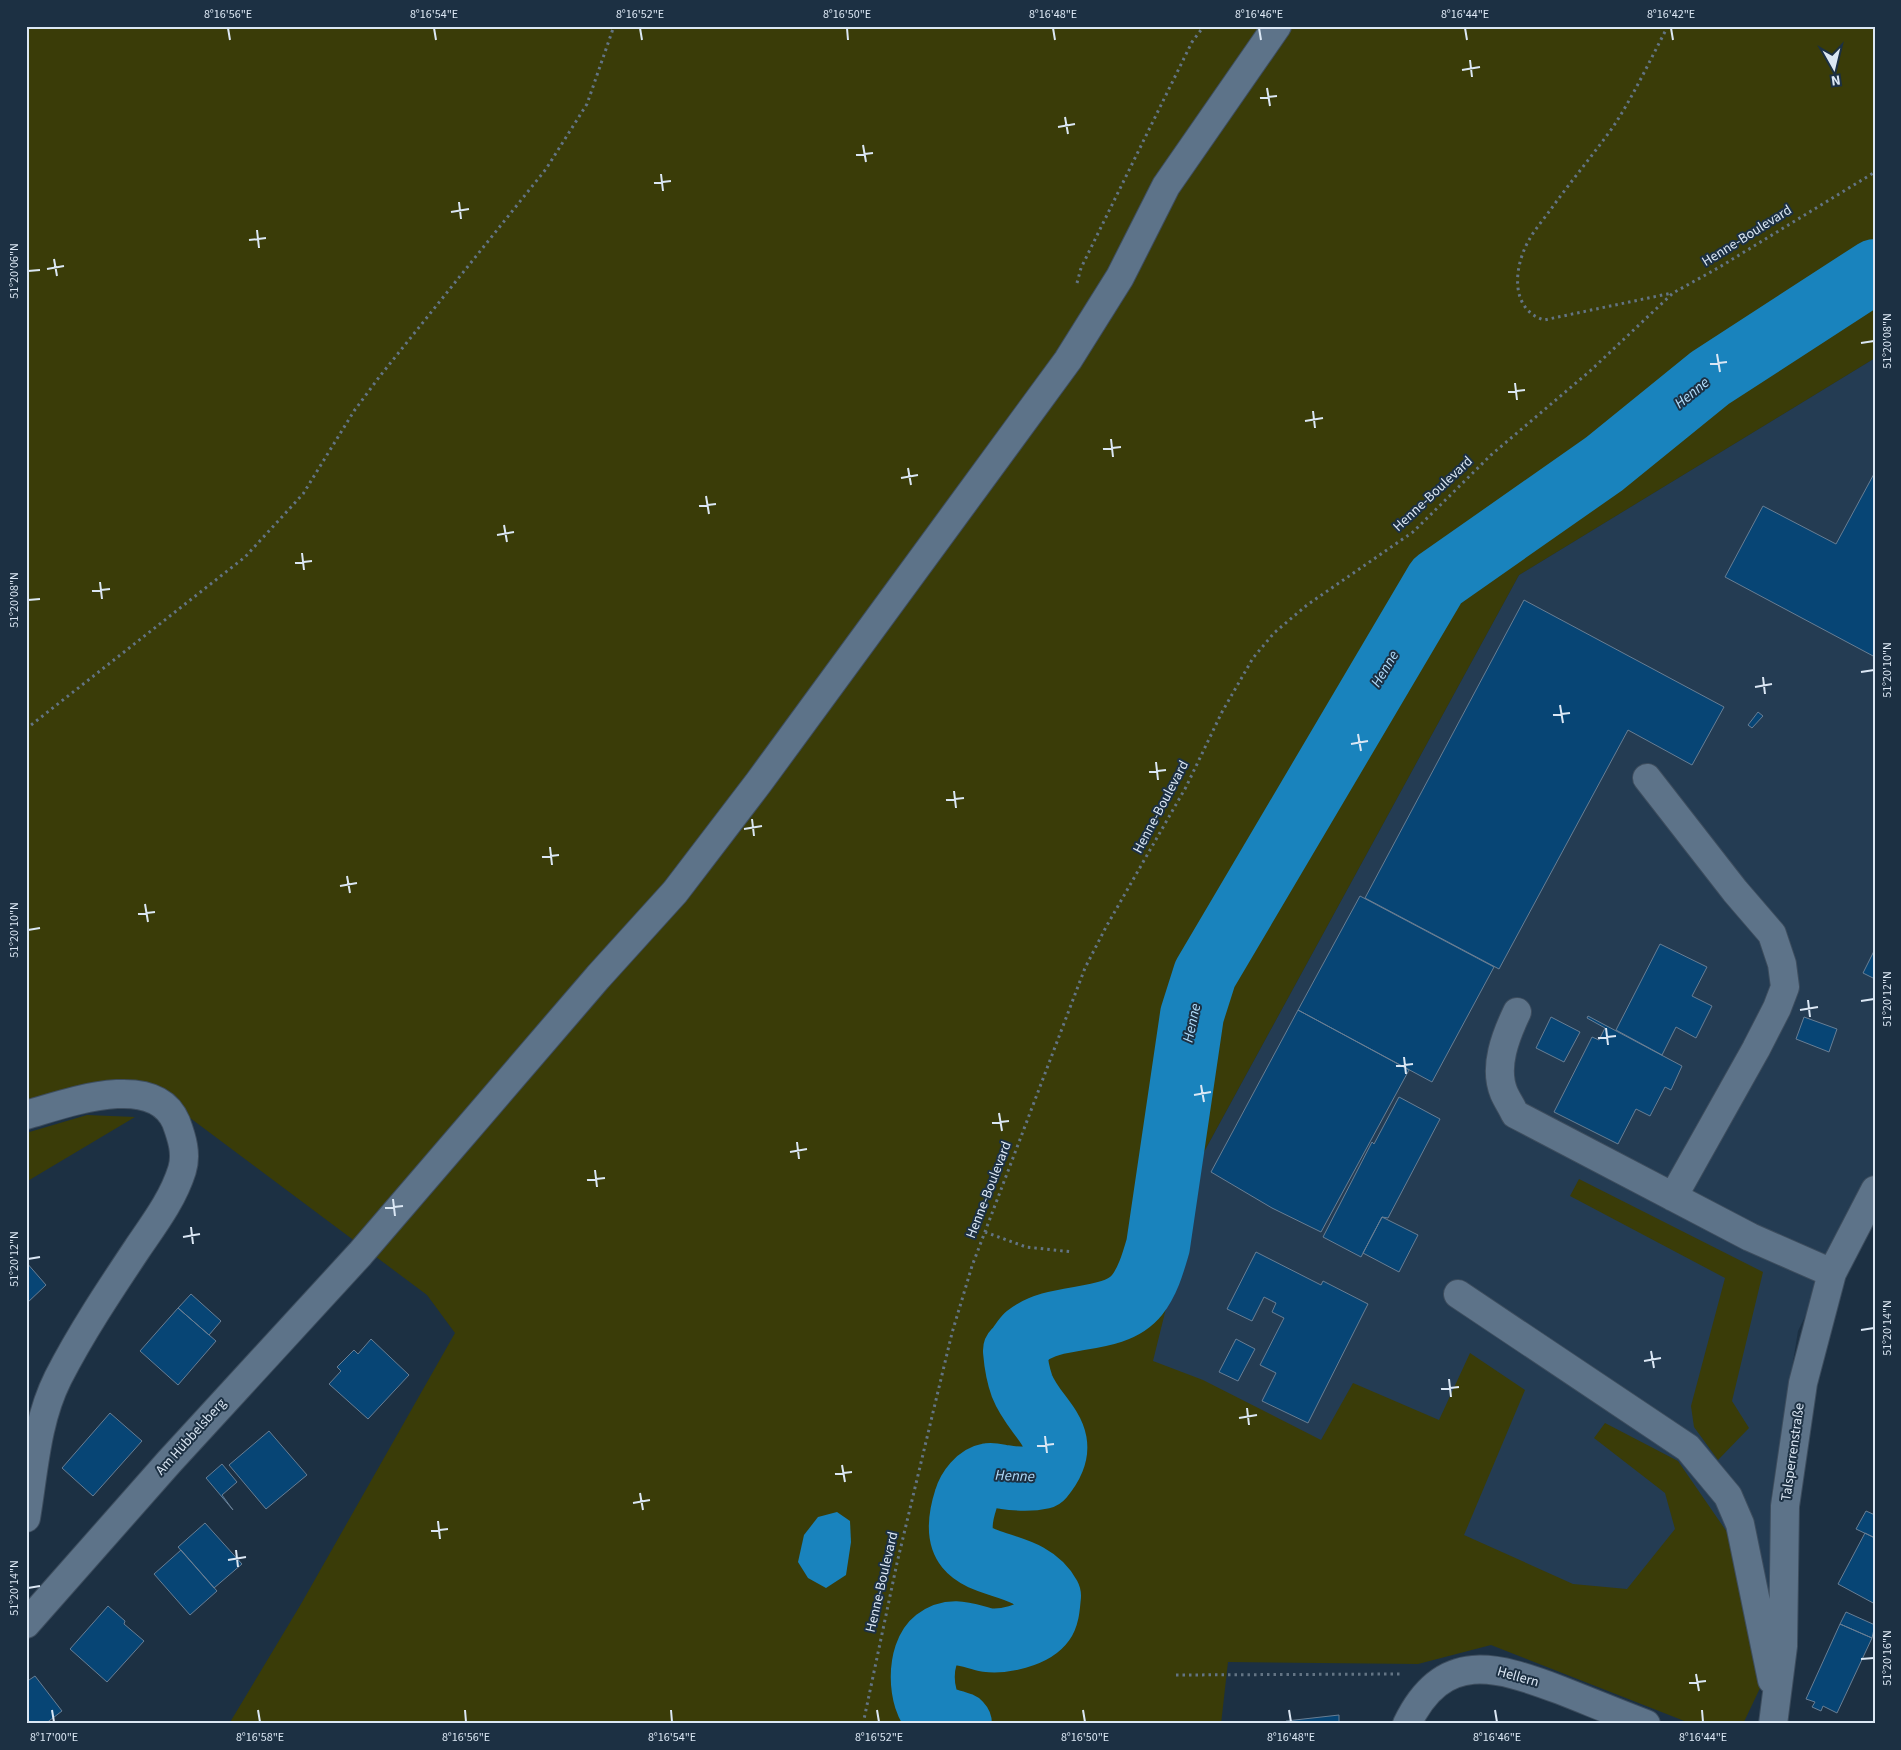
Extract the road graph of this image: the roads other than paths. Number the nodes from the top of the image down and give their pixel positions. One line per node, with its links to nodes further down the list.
1 (1278, 26): 10 (street, Am Hübbelsberg)
2 (1647, 778): 6 (street)
3 (1517, 1012): 6 (street)
4 (26, 1115): 9 (street)
5 (1875, 1190): 7 (street, Talsperrenstraße)
6 (1673, 1197): 7 (street)
7 (1832, 1273): 11 (street, Talsperrenstraße)
8 (1458, 1294): 11 (street)
9 (26, 1518)
10 (26, 1624)
11 (1775, 1714)
12 (1407, 1724): 13 (street, Hellern)
13 (1646, 1724)

